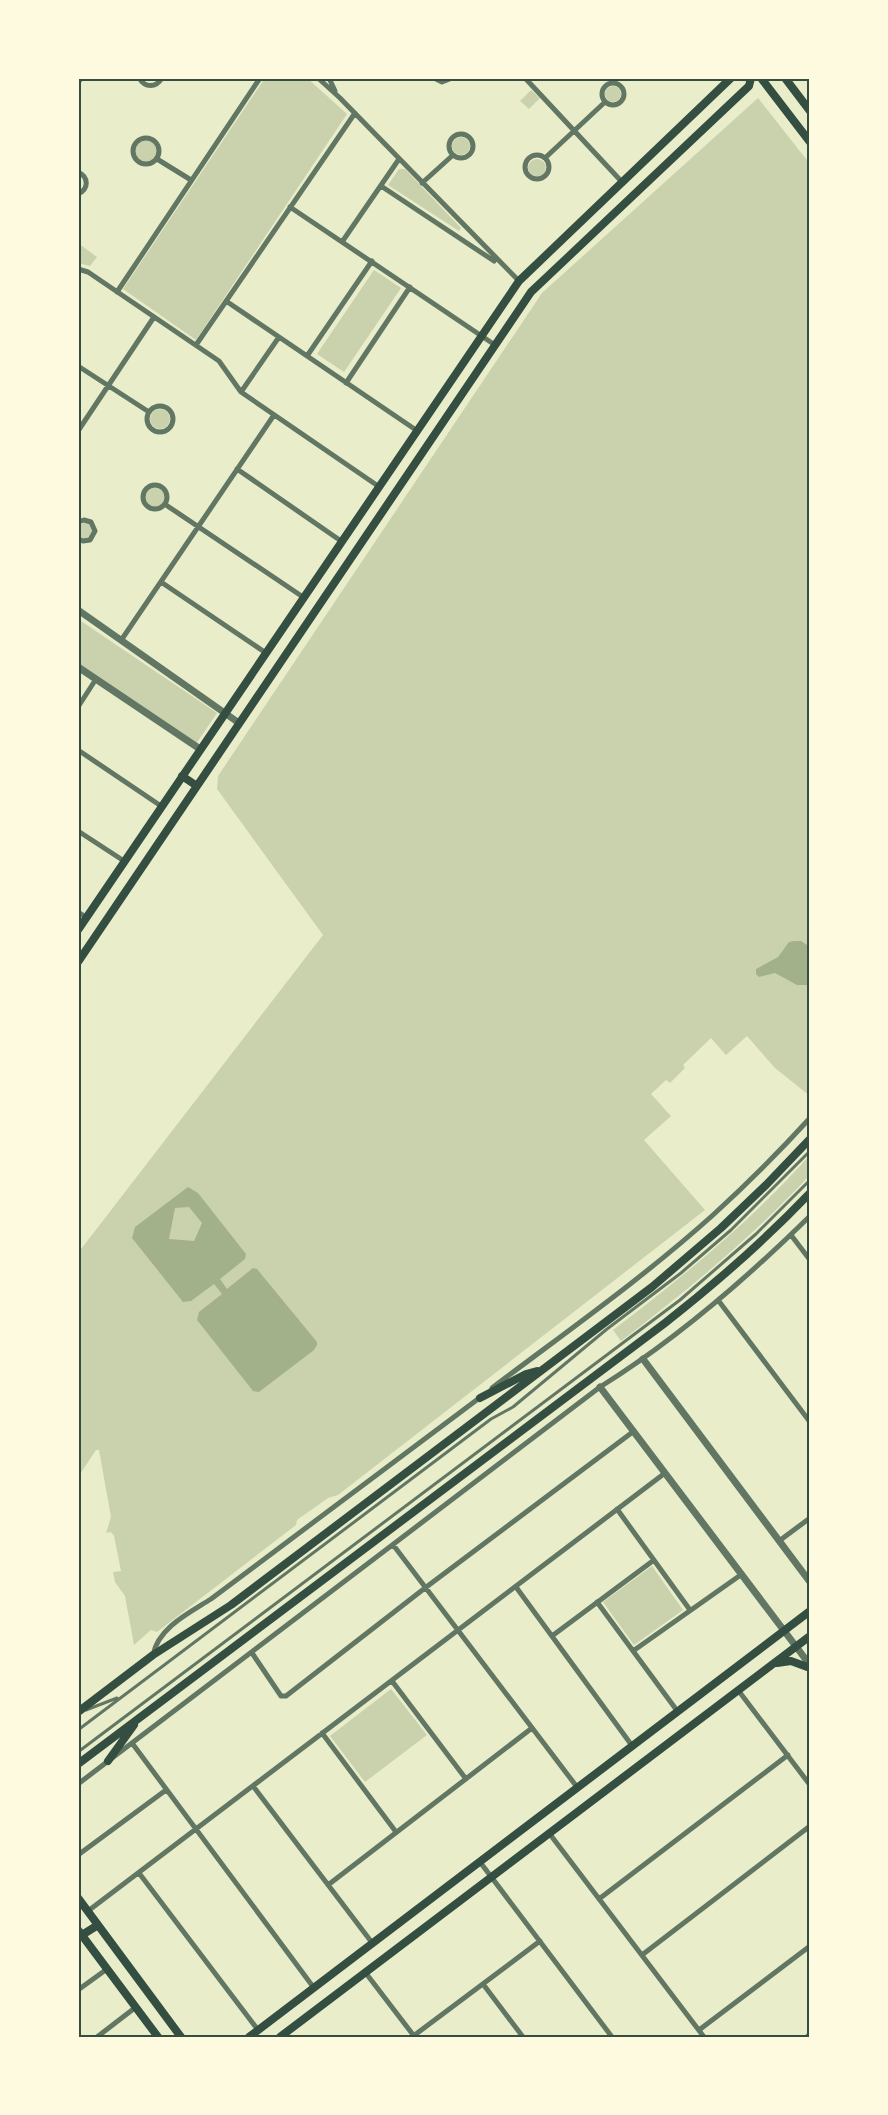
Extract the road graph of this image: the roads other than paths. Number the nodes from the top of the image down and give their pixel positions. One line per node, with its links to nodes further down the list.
1 (81, 78): 14 (street)
2 (139, 78): 3 (street)
3 (162, 78)
4 (260, 78): 26 (street)
5 (318, 78): 15 (street)
6 (329, 78): 15 (street)
7 (434, 78): 8 (street)
8 (452, 78)
9 (525, 78): 19 (street)
10 (731, 78): 27 (main road)
11 (751, 78): 44 (main road)
12 (761, 78): 20 (main road)
13 (785, 78): 17 (main road)
14 (78, 83)
15 (340, 98): 18 (street)
16 (605, 102): 16 (street); 19 (street)
17 (810, 111)
18 (355, 113): 24 (street); 31 (street)
19 (574, 131): 22 (street); 27 (street)
20 (810, 142)
21 (453, 155): 21 (street); 28 (street)
22 (545, 158): 22 (street)
23 (156, 159): 23 (street); 26 (street)
24 (399, 159): 28 (street); 29 (street)
25 (78, 172): 30 (street)
26 (191, 180): 38 (street)
27 (622, 182): 36 (main road)
28 (422, 183): 34 (street)
29 (381, 186): 32 (street); 34 (street)
30 (78, 194)
31 (290, 207): 32 (street); 39 (street)
32 (342, 242): 33 (street)
33 (372, 261): 37 (street); 45 (street)
34 (503, 266): 36 (street)
35 (78, 269): 38 (street)
36 (519, 281): 41 (main road)
37 (410, 287): 41 (street); 47 (street)
38 (117, 291): 40 (street)
39 (226, 301): 42 (street); 43 (street)
40 (154, 317): 43 (street); 48 (street)
41 (481, 334): 44 (street); 52 (main road)
42 (279, 337): 45 (street); 49 (street)
43 (196, 345): 49 (street)
44 (495, 345): 70 (main road)
45 (308, 356): 47 (street)
46 (78, 366): 48 (street)
47 (346, 382): 52 (street)
48 (109, 385): 50 (street); 53 (street)
49 (241, 392): 51 (street)
50 (149, 412): 50 (street)
51 (274, 415): 54 (street); 55 (street)
52 (416, 430): 55 (main road)
53 (78, 431)
54 (237, 470): 58 (street); 60 (street)
55 (378, 486): 60 (main road)
56 (166, 505): 56 (street); 58 (street)
57 (78, 522): 59 (street)
58 (199, 526): 61 (street); 62 (street)
59 (78, 539)
60 (341, 541): 62 (main road)
61 (161, 582): 64 (street); 65 (street)
62 (303, 597): 65 (main road)
63 (78, 610): 64 (street)
64 (122, 639): 69 (street)
65 (266, 653): 69 (main road)
66 (78, 668): 67 (street)
67 (96, 679): 68 (street); 71 (street)
68 (78, 707)
69 (225, 713): 70 (street); 71 (main road)
70 (239, 723): 74 (main road)
71 (200, 749): 73 (main road)
72 (78, 750): 75 (street)
73 (182, 776): 74 (main road); 75 (main road)
74 (197, 786): 81 (main road)
75 (161, 806): 77 (main road)
76 (78, 831): 77 (street)
77 (124, 861): 79 (main road)
78 (78, 912): 79 (street)
79 (86, 918): 80 (main road)
80 (78, 930)
81 (78, 962)
82 (810, 1118): 94 (street)
83 (810, 1139): 92 (main road)
84 (810, 1151): 122 (lane)
85 (810, 1180): 131 (lane)
86 (810, 1193): 125 (main road)
87 (810, 1216): 88 (street)
88 (791, 1235): 89 (street); 90 (street)
89 (810, 1260)
90 (718, 1300): 91 (street); 95 (street)
91 (643, 1359): 93 (street); 100 (street)
92 (543, 1369): 94 (main road); 117 (main road)
93 (600, 1387): 96 (street); 101 (street)
94 (480, 1398): 117 (street)
95 (810, 1422)
96 (634, 1431): 97 (street); 105 (street)
97 (665, 1473): 98 (street); 103 (street)
98 (617, 1509): 102 (street); 106 (street)
99 (810, 1518): 100 (street)
100 (779, 1542): 104 (street)
101 (394, 1546): 105 (street); 116 (street)
102 (654, 1560): 107 (street); 108 (street)
103 (742, 1574): 108 (street); 111 (street)
104 (810, 1582)
105 (425, 1587): 110 (street); 116 (street)
106 (516, 1587): 110 (street); 112 (street)
107 (597, 1602): 112 (street); 115 (street)
108 (690, 1610): 115 (street)
109 (810, 1611): 111 (main road)
110 (458, 1630): 120 (street); 126 (street)
111 (784, 1631): 114 (street); 123 (main road)
112 (552, 1636): 130 (street)
113 (810, 1636): 114 (main road)
114 (796, 1647): 118 (main road); 119 (street)
115 (633, 1651): 123 (street)
116 (252, 1653): 129 (street)
117 (153, 1655): 124 (main road)
118 (772, 1664): 119 (main road); 121 (main road)
119 (810, 1666)
120 (392, 1681): 128 (street); 135 (street)
121 (738, 1690): 132 (street); 144 (main road)
122 (121, 1696): 124 (lane); 127 (lane)
123 (678, 1712): 130 (main road)
124 (78, 1713)
125 (140, 1716): 133 (main road); 134 (main road)
126 (532, 1728): 135 (street); 139 (street)
127 (78, 1730)
128 (322, 1733): 138 (street); 143 (street)
129 (132, 1743): 133 (street); 140 (street)
130 (633, 1747): 139 (main road)
131 (78, 1752)
132 (788, 1755): 137 (street); 151 (street)
133 (108, 1761): 136 (street)
134 (78, 1764)
135 (466, 1779): 143 (street)
136 (78, 1784)
137 (810, 1785)
138 (253, 1786): 142 (street); 149 (street)
139 (577, 1788): 146 (main road)
140 (166, 1790): 142 (street); 145 (street)
141 (810, 1826): 158 (street)
142 (196, 1829): 147 (street); 162 (street)
143 (396, 1832): 149 (street)
144 (549, 1833): 148 (main road); 151 (street)
145 (78, 1855)
146 (480, 1862): 148 (street); 156 (main road)
147 (138, 1873): 152 (street); 165 (street)
148 (491, 1876): 155 (street); 160 (main road)
149 (328, 1885): 156 (street)
150 (78, 1898): 152 (main road)
151 (599, 1899): 158 (street)
152 (88, 1911): 153 (main road)
153 (98, 1924): 154 (main road); 170 (main road)
154 (80, 1933): 159 (main road)
155 (540, 1941): 161 (street); 174 (street)
156 (373, 1944): 162 (main road)
157 (810, 1946): 166 (street)
158 (642, 1955): 166 (street)
159 (107, 1969): 163 (street); 164 (main road)
160 (365, 1972): 167 (street); 172 (main road)
161 (483, 1984): 167 (street); 173 (street)
162 (314, 1988): 165 (main road)
163 (78, 1990)
164 (136, 2007): 168 (street); 169 (main road)
165 (258, 2030): 171 (main road)
166 (699, 2030): 175 (street)
167 (413, 2036)
168 (97, 2037)
169 (158, 2037)
170 (181, 2037)
171 (249, 2037)
172 (280, 2037)
173 (523, 2037)
174 (612, 2037)
175 (704, 2037)

